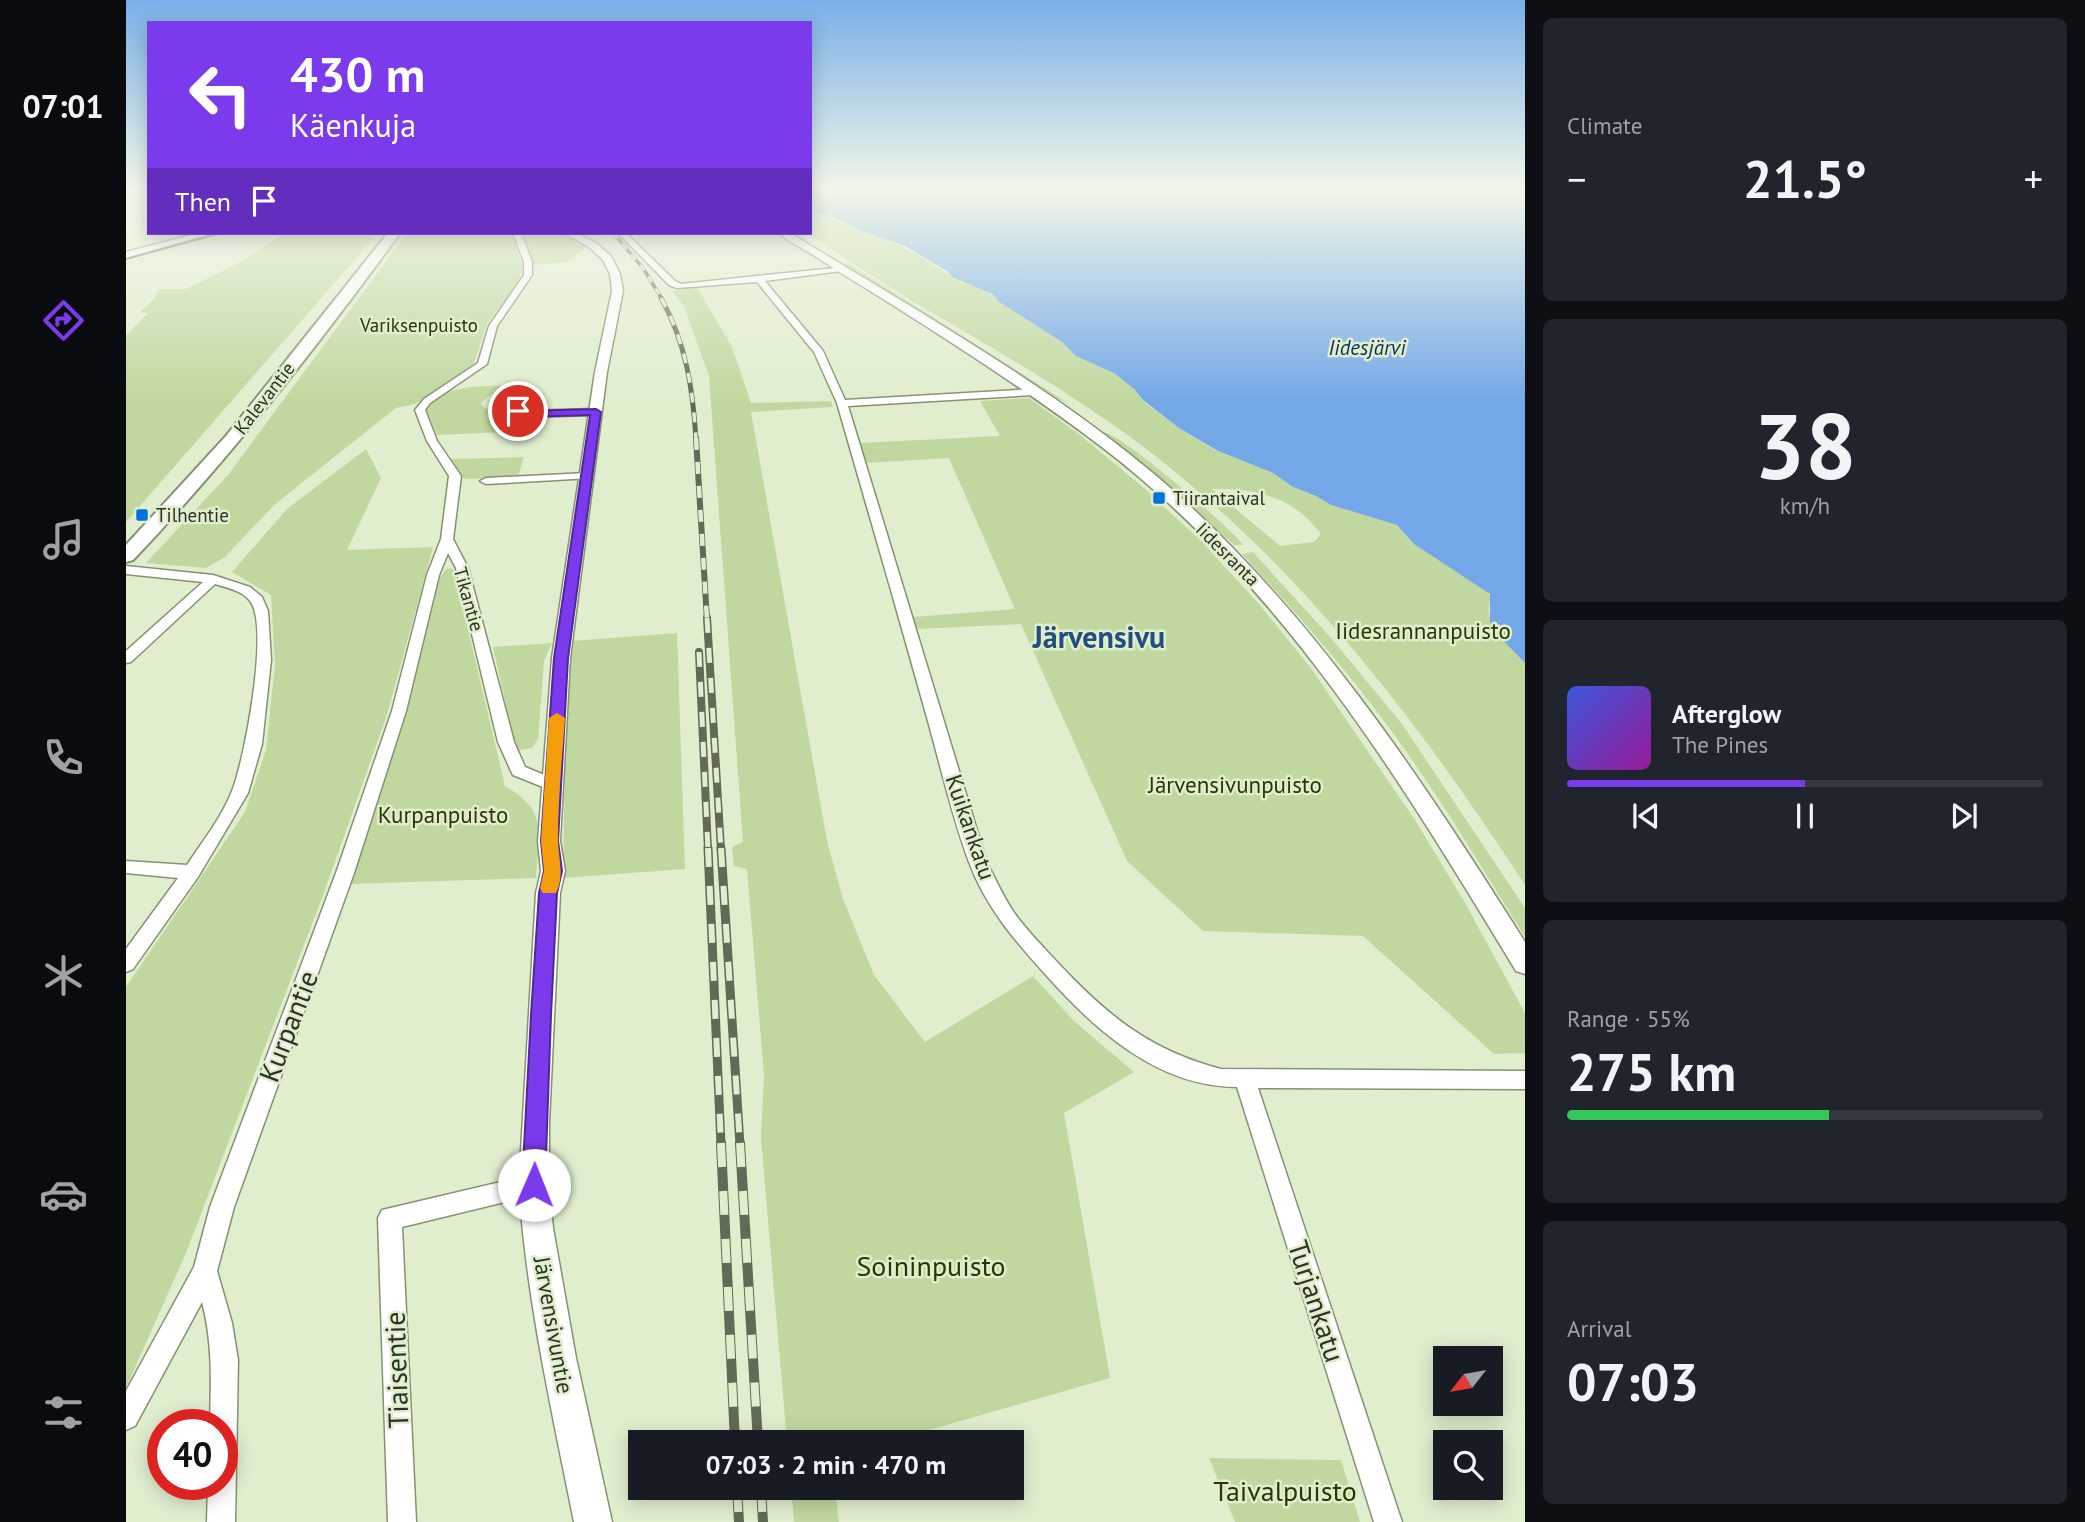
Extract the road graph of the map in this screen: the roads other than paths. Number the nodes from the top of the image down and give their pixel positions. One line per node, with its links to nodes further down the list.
1 (373, 260): 15 (main road, Kalevantie)
2 (527, 260): 14 (street, Tikantie)
3 (610, 260): 11 (main road, Järvensivuntie)
4 (650, 260): 7 (street)
5 (827, 260): 6 (main road, Iidesranta)
6 (841, 269): 7 (street); 8 (main road, Iidesranta)
7 (760, 280): 9 (street, Kuikankatu)
8 (1034, 392): 9 (street); 23 (main road, Iidesranta)
9 (842, 403): 25 (street, Kuikankatu)
10 (518, 411): 11 (street)
11 (596, 412): 12 (main road, Järvensivuntie)
12 (587, 476): 13 (street); 19 (main road, Järvensivuntie)
13 (486, 481)
14 (447, 539): 19 (street, Tikantie); 27 (street, Kurpantie)
15 (126, 556)
16 (126, 570): 17 (street)
17 (214, 579): 18 (street); 21 (street)
18 (126, 659)
19 (553, 785): 26 (main road, Järvensivuntie)
20 (126, 867): 21 (street)
21 (192, 872): 22 (street)
22 (126, 964)
23 (1525, 964)
24 (1525, 1080): 25 (street, Kuikankatu)
25 (1245, 1081): 32 (street, Turjankatu)
26 (534, 1185): 30 (street, Tiaisentie); 31 (main road, Järvensivuntie)
27 (205, 1271): 28 (street, Kurpantie); 29 (street)
28 (126, 1417)
29 (221, 1522)
30 (402, 1522)
31 (593, 1522)
32 (1388, 1522)

